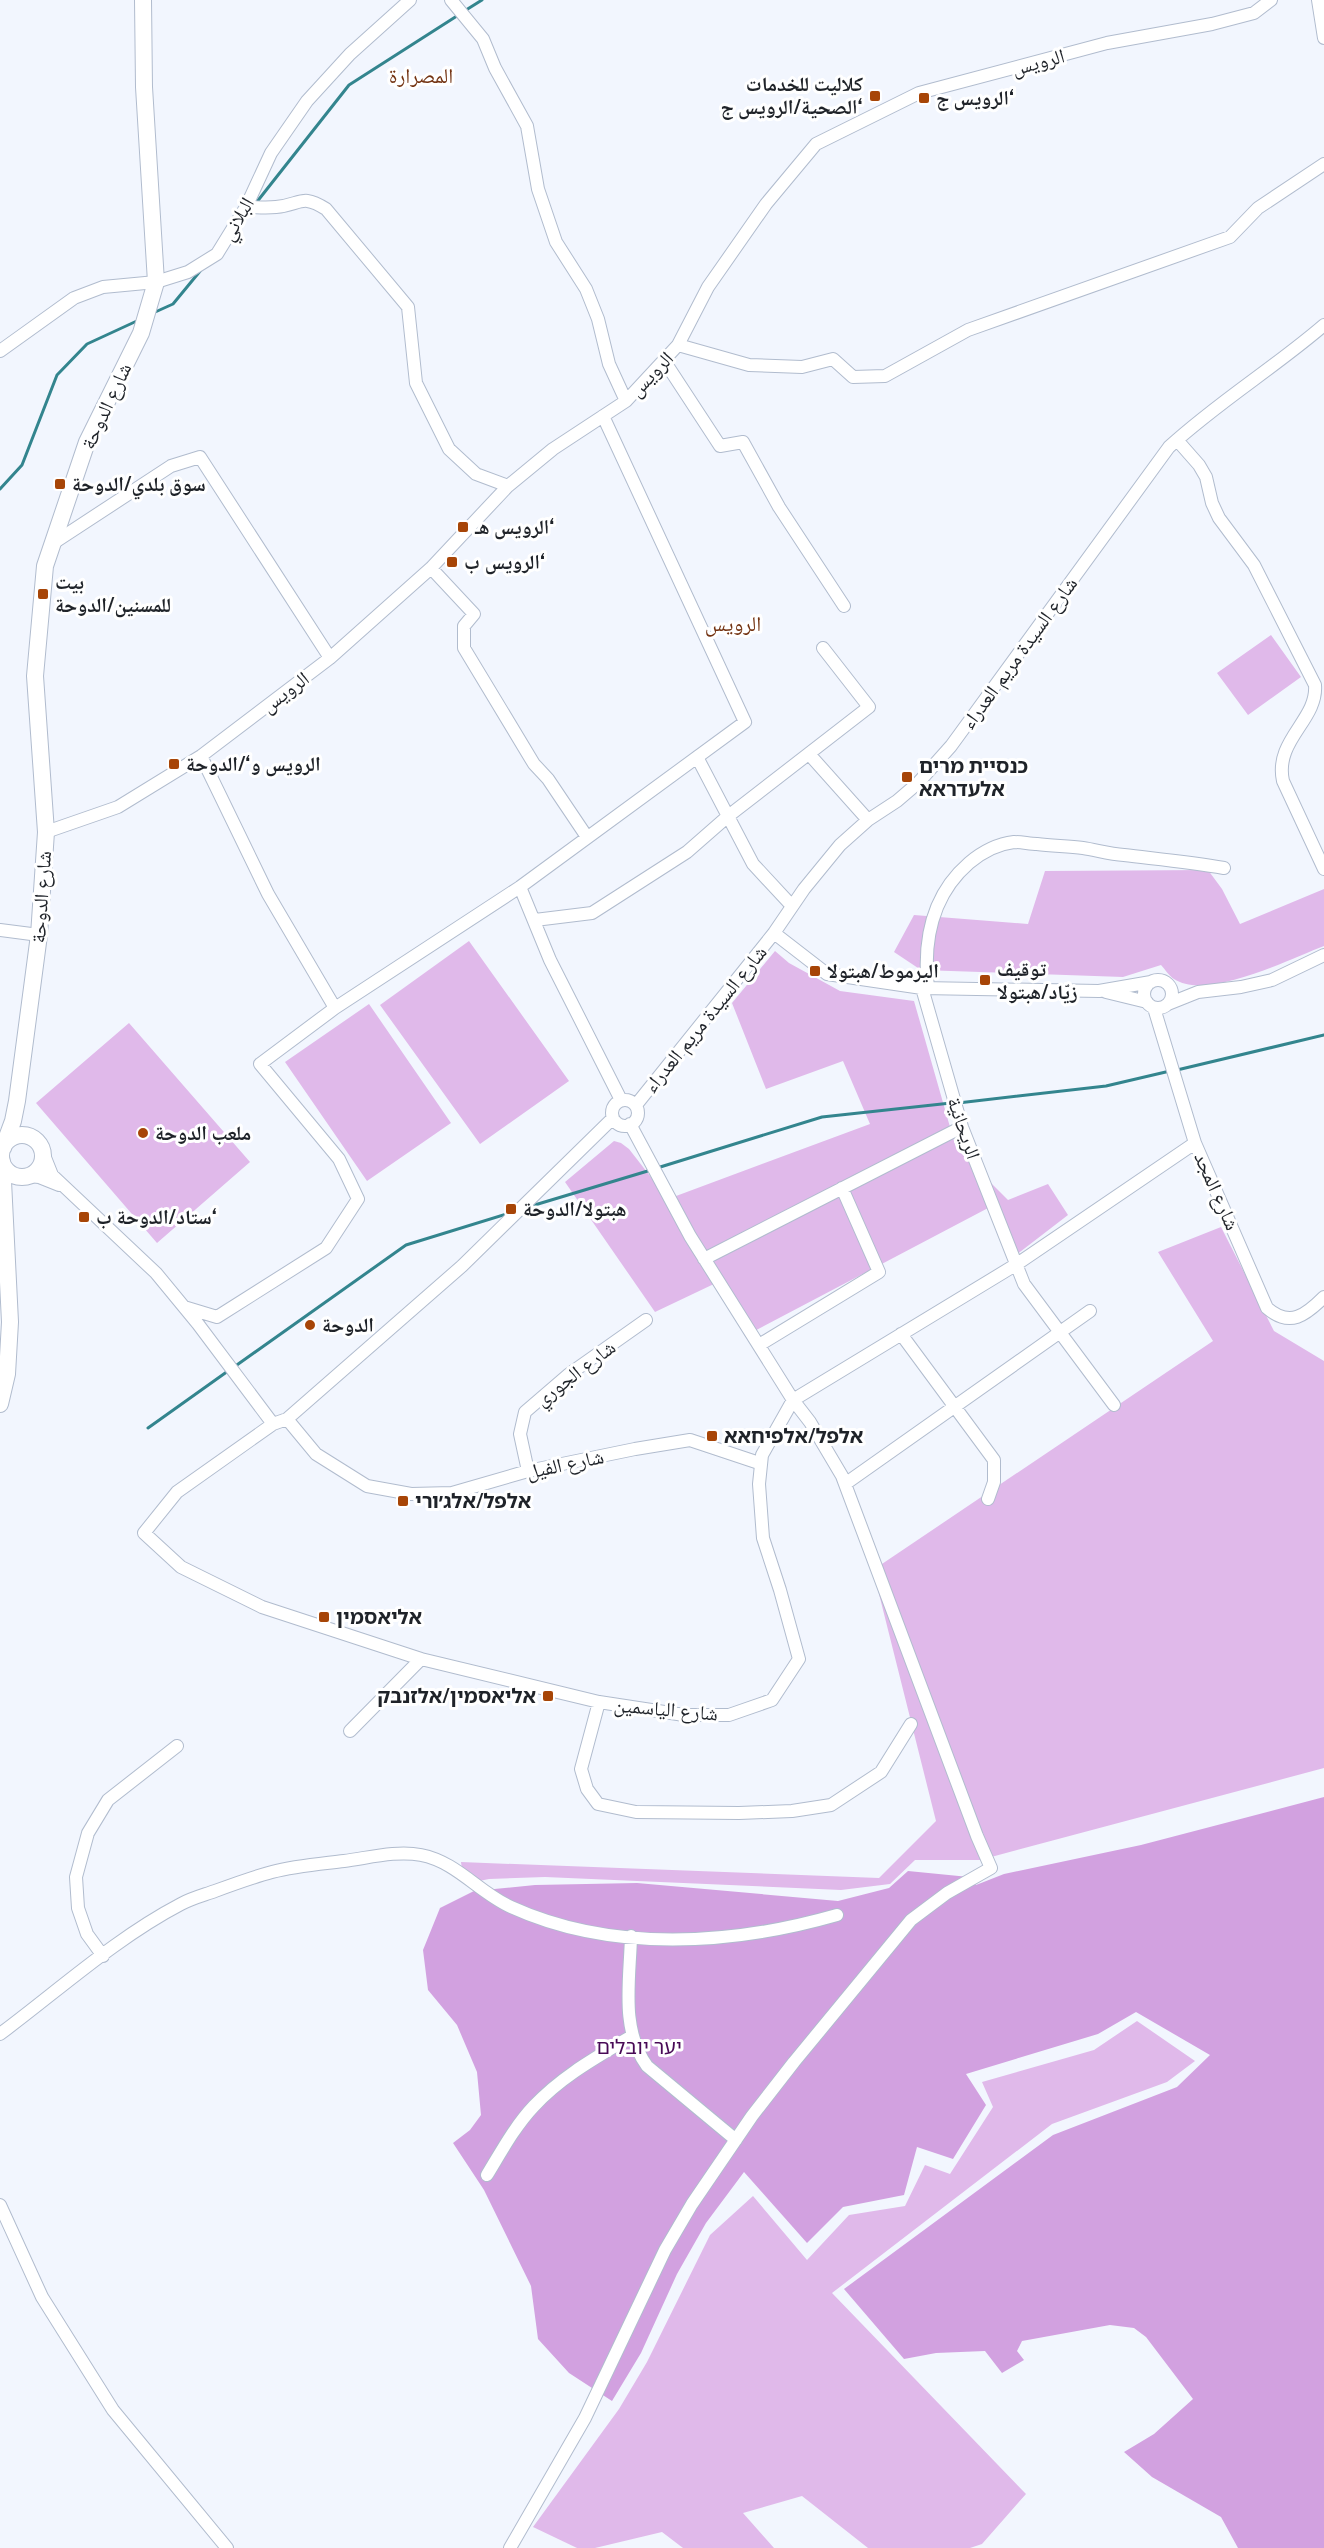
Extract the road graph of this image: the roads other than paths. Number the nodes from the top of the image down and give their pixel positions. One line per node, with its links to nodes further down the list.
1 (143, 0): 9 (street, شارع الدوحة)
2 (410, 0): 8 (street, البلاني)
3 (451, 0): 14 (street)
4 (1271, 0): 11 (street, الرويس)
5 (1318, 0): 6 (street)
6 (1324, 38)
7 (1324, 164): 11 (street)
8 (246, 207): 9 (street, البلاني); 17 (street)
9 (156, 282): 12 (street, البلاني); 18 (street, شارع الدوحة)
10 (1324, 325): 16 (street, شارع السيدة مريم العدراء)
11 (678, 345): 13 (street, الرويس)
12 (0, 351)
13 (665, 362): 14 (street, الرويس); 20 (street)
14 (626, 401): 15 (street, الرويس)
15 (603, 416): 17 (street, الرويس); 25 (street)
16 (1177, 440): 27 (street, شارع السيدة مريم العدراء); 31 (street)
17 (508, 486): 19 (street, الرويس)
18 (55, 542): 22 (street); 28 (street, شارع الدوحة)
19 (430, 568): 22 (street, الرويس); 29 (street)
20 (844, 606)
21 (823, 648): 23 (street)
22 (330, 658): 24 (street, الرويس)
23 (810, 754): 26 (street); 27 (street)
24 (201, 756): 28 (street, الرويس); 46 (street)
25 (697, 757): 26 (street); 29 (street)
26 (728, 817): 33 (street); 34 (street)
27 (868, 820): 33 (street, شارع السيدة مريم العدراء)
28 (46, 832): 37 (street, شارع الدوحة)
29 (587, 837): 32 (street)
30 (1224, 868): 41 (street, الريحانية)
31 (1324, 869)
32 (520, 886): 34 (street); 46 (street)
33 (792, 906): 36 (street, شارع السيدة مريم العدراء)
34 (535, 920): 48 (street)
35 (0, 930): 37 (street)
36 (774, 933): 41 (street); 49 (street, شارع السيدة مريم العدراء)
37 (39, 935): 47 (street, شارع الدوحة)
38 (1324, 955): 43 (street)
39 (1151, 982): 40 (street); 42 (street); 45 (street)
40 (1166, 982): 43 (street); 44 (street)
41 (925, 988): 42 (street); 52 (street, الريحانية)
42 (1099, 991): 45 (street)
43 (1198, 992): 44 (street)
44 (1168, 1004): 45 (street)
45 (1150, 1005): 53 (street, شارع المجد)
46 (335, 1008): 63 (street)
47 (17, 1096): 54 (street, شارع الدوحة); 55 (street, شارع الدوحة)
48 (621, 1100): 49 (street); 50 (street)
49 (636, 1105): 51 (street)
50 (613, 1118): 51 (street); 73 (street)
51 (630, 1124): 60 (street)
52 (962, 1127): 58 (street); 61 (street, الريحانية)
53 (1195, 1143): 61 (street); 62 (street, شارع المجد)
54 (40, 1146): 55 (street); 56 (street); 57 (street)
55 (2, 1155): 56 (street); 59 (street, شارع الدوحة)
56 (24, 1176): 57 (street); 59 (street, شارع الدوحة)
57 (63, 1187): 63 (street)
58 (842, 1188): 60 (street); 68 (street)
59 (3, 1210): 70 (street, شارع الدوحة)
60 (704, 1258): 68 (street)
61 (1017, 1264): 66 (street, الريحانية); 67 (street)
62 (1324, 1297)
63 (184, 1307): 74 (street)
64 (1090, 1311): 66 (street)
65 (646, 1320): 76 (street, شارع الجوري)
66 (1060, 1332): 71 (street, الريحانية); 72 (street)
67 (901, 1334): 69 (street); 72 (street)
68 (759, 1345): 69 (street)
69 (793, 1400): 75 (street, شارع الياسمين); 77 (street)
70 (0, 1404)
71 (1114, 1405)
72 (956, 1406): 77 (street); 78 (street)
73 (287, 1419): 74 (street); 76 (street, شارع الفيل)
74 (273, 1424): 79 (street, شارع الياسمين)
75 (759, 1463): 76 (street, شارع الفيل); 80 (street, شارع الياسمين)
76 (528, 1471)
77 (845, 1484): 89 (street)
78 (988, 1499)
79 (421, 1659): 80 (street, شارع الياسمين); 82 (street)
80 (599, 1702): 81 (street)
81 (911, 1724)
82 (350, 1731)
83 (177, 1746): 86 (street)
84 (837, 1915): 85 (street)
85 (631, 1936): 86 (street); 88 (street)
86 (103, 1956): 87 (street)
87 (0, 2034)
88 (633, 2036): 89 (street); 90 (street)
89 (736, 2140): 93 (street)
90 (487, 2175)
91 (0, 2205): 92 (street)
92 (227, 2548)
93 (510, 2548)

